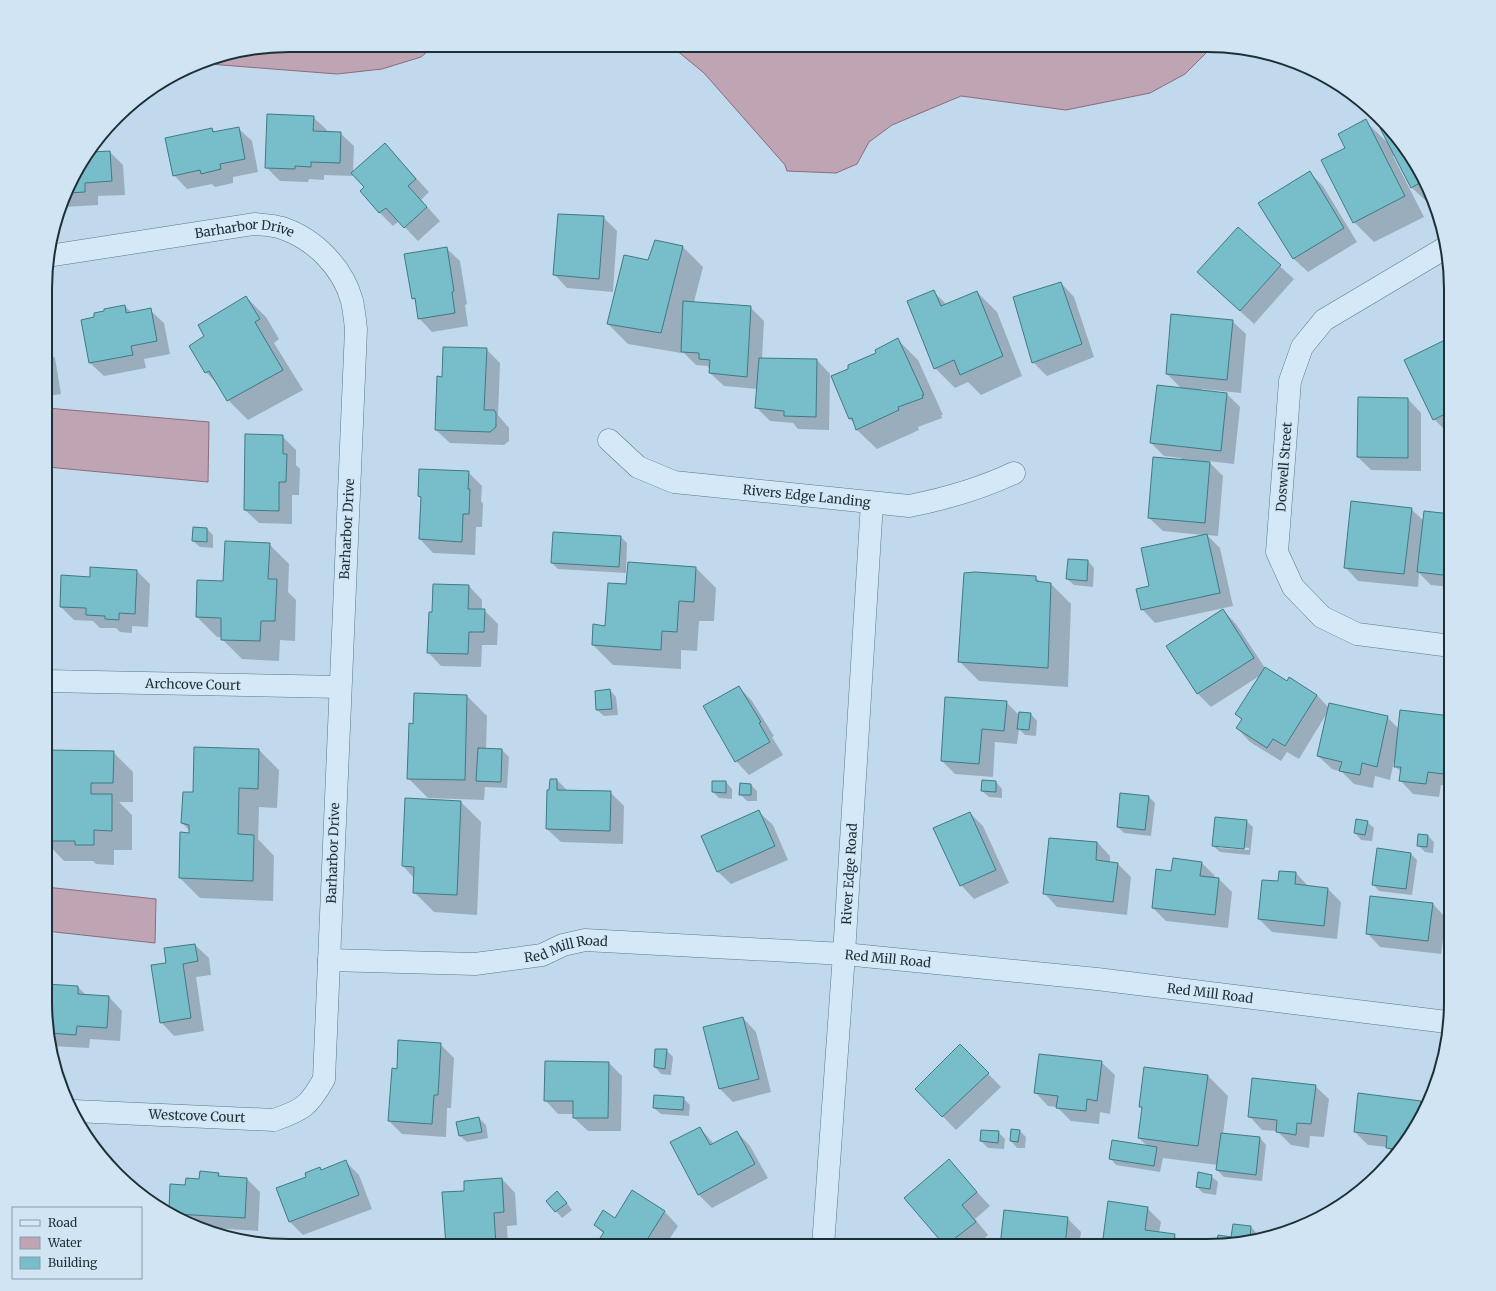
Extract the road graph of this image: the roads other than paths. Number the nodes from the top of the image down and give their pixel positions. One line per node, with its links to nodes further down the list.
1 (1441, 251): 6 (street, Doswell Street)
2 (55, 255): 8 (street, Barharbor Drive)
3 (608, 440): 5 (street, Rivers Edge Landing)
4 (1014, 474): 5 (street, Rivers Edge Landing)
5 (872, 503): 9 (street, River Edge Road)
6 (1444, 645)
7 (52, 681): 8 (street, Archcove Court)
8 (340, 687): 10 (street, Barharbor Drive)
9 (844, 954): 10 (street, Red Mill Road); 11 (street, Red Mill Road); 14 (street, River Edge Road)
10 (329, 960): 12 (street, Barharbor Drive)
11 (1443, 1021)
12 (314, 1098): 13 (street, Westcove Court)
13 (79, 1111)
14 (824, 1239)

